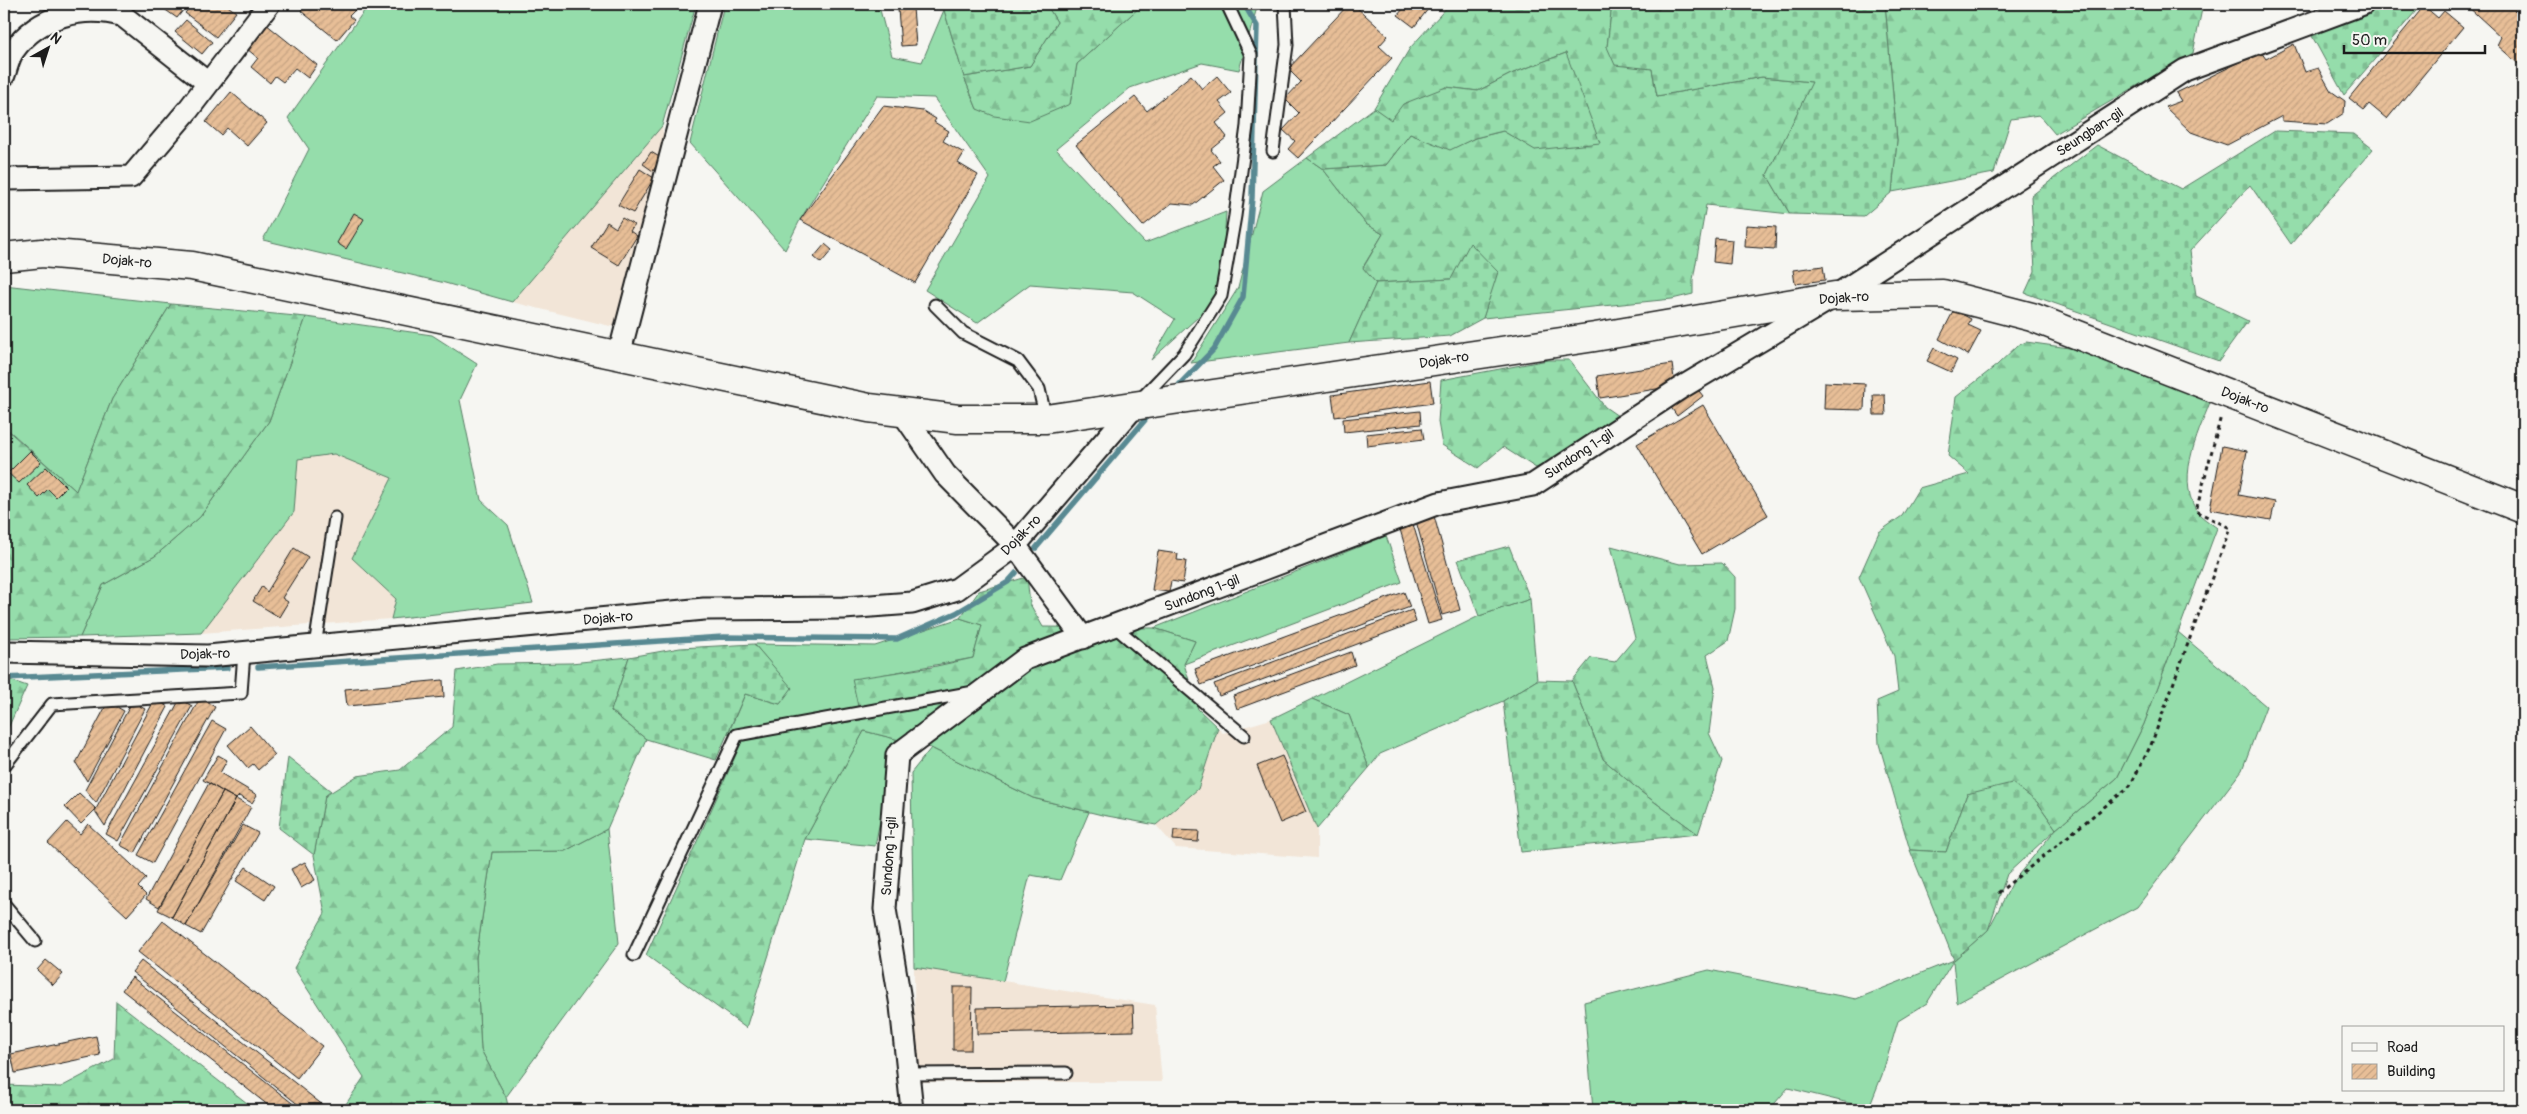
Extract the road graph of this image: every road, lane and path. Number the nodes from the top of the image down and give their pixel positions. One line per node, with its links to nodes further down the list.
1 (269, 4): 8 (street)
2 (710, 4): 15 (street)
3 (1227, 4): 17 (lane)
4 (1285, 4): 9 (lane)
5 (2363, 4): 13 (street, Seungban-gil)
6 (125, 10): 7 (street); 8 (street)
7 (4, 75)
8 (208, 83): 11 (street)
9 (1273, 151)
10 (4, 176): 11 (street)
11 (4, 179)
12 (4, 257): 15 (street, Dojak-ro)
13 (1835, 296): 16 (street, Dojak-ro); 17 (street, Dojak-ro); 23 (street, Sundong 1-gil)
14 (935, 305): 19 (lane)
15 (619, 355): 18 (street, Dojak-ro)
16 (2227, 393): 20 (street, Dojak-ro); 31 (path)
17 (1134, 407): 19 (street, Dojak-ro); 22 (street, Dojak-ro)
18 (902, 412): 19 (street, Dojak-ro); 22 (street)
19 (1046, 419)
20 (2523, 509)
21 (335, 518): 25 (lane)
22 (1015, 545): 24 (street); 25 (street, Dojak-ro)
23 (1114, 626): 24 (street, Sundong 1-gil); 29 (lane)
24 (1083, 638): 28 (street, Sundong 1-gil)
25 (315, 646): 27 (street, Dojak-ro)
26 (4, 652): 27 (street, Dojak-ro)
27 (244, 653): 30 (lane)
28 (986, 690): 34 (lane); 36 (street, Sundong 1-gil)
29 (1244, 736)
30 (4, 766)
31 (1998, 893)
32 (4, 904): 33 (lane)
33 (35, 941)
34 (634, 955)
35 (1066, 1073): 36 (lane)
36 (908, 1074): 37 (street, Sundong 1-gil)
37 (912, 1110)

